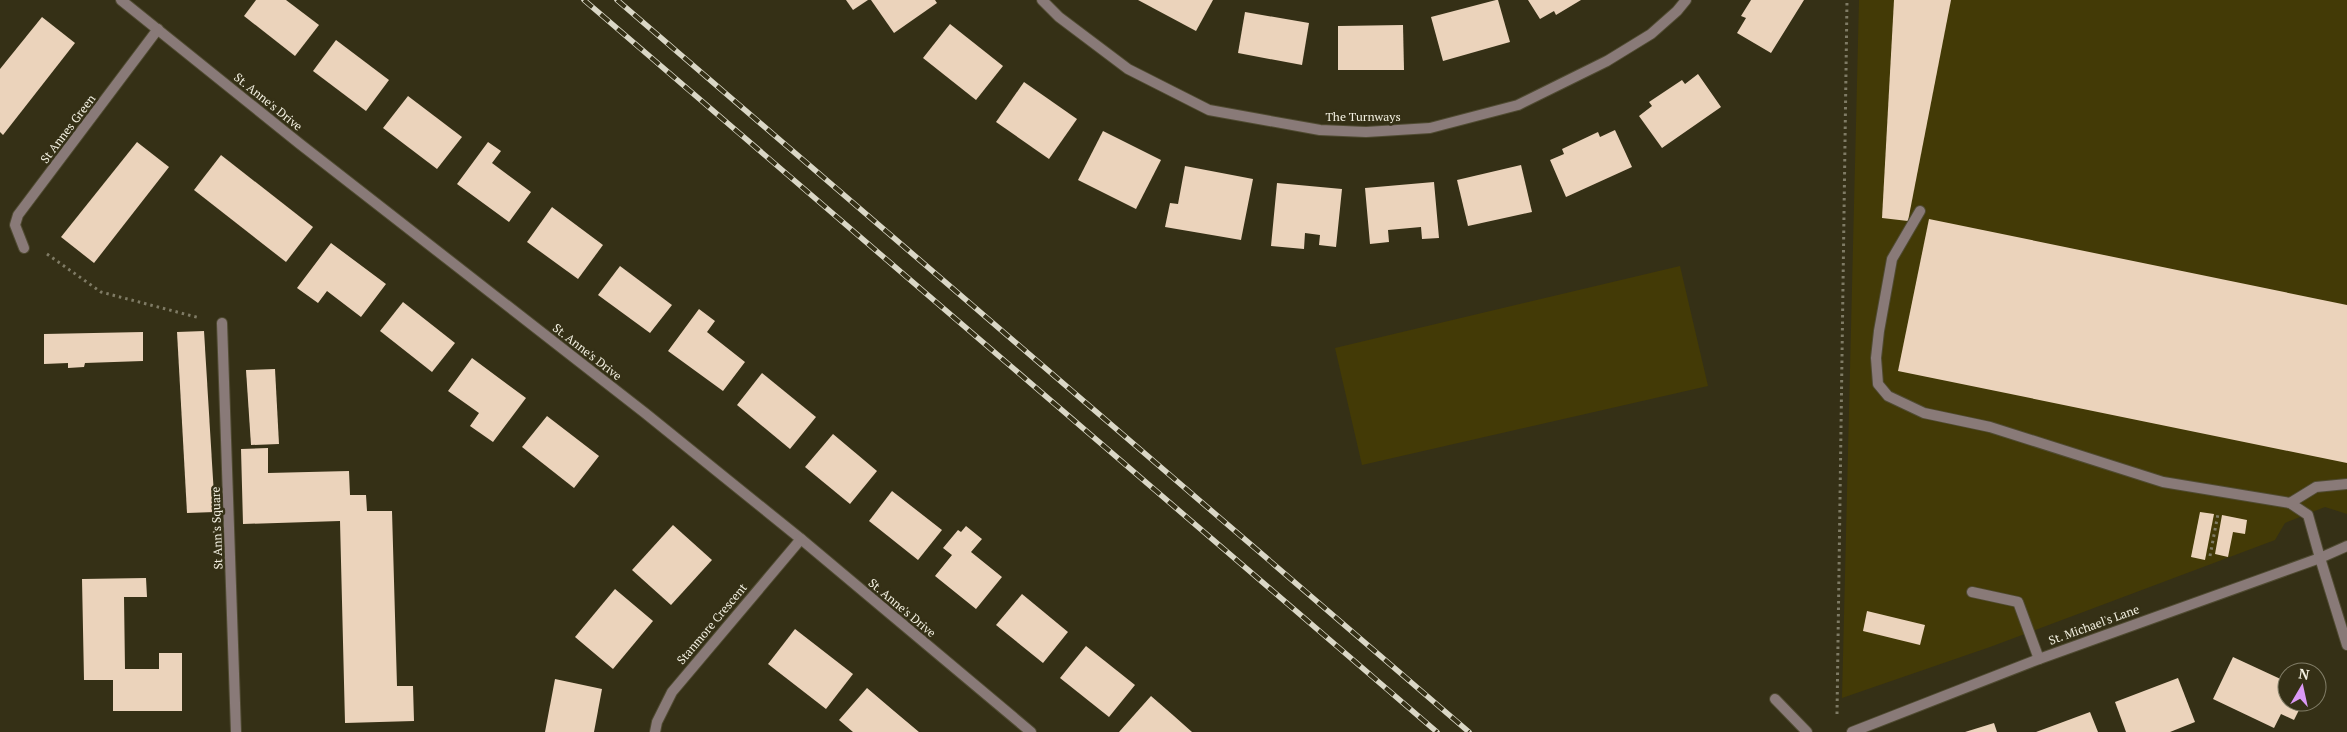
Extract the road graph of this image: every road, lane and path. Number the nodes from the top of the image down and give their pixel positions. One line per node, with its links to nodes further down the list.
1 (121, 0): 5 (street, St. Anne's Drive)
2 (1042, 0): 3 (street, The Turnways)
3 (1686, 0)
4 (1847, 0): 20 (path)
5 (158, 29): 7 (street, St Annes Green); 12 (street, St. Anne's Drive)
6 (1920, 211): 10 (street)
7 (24, 248): 8 (path)
8 (222, 323): 22 (street, St Ann's Square)
9 (2347, 484): 11 (street)
10 (2222, 493): 11 (street); 14 (path)
11 (2290, 503): 15 (street)
12 (801, 539): 23 (street, Stanmore Crescent); 24 (street, St. Anne's Drive)
13 (2347, 546): 15 (street, St. Michael's Lane)
14 (2210, 556)
15 (2320, 558): 17 (street); 18 (street, St. Michael's Lane)
16 (1972, 592): 18 (street)
17 (2347, 645)
18 (2039, 659): 21 (street, St. Michael's Lane)
19 (1775, 699): 25 (street)
20 (1837, 723)
21 (1856, 731)
22 (236, 732)
23 (655, 732)
24 (1030, 732)
25 (1807, 732)

